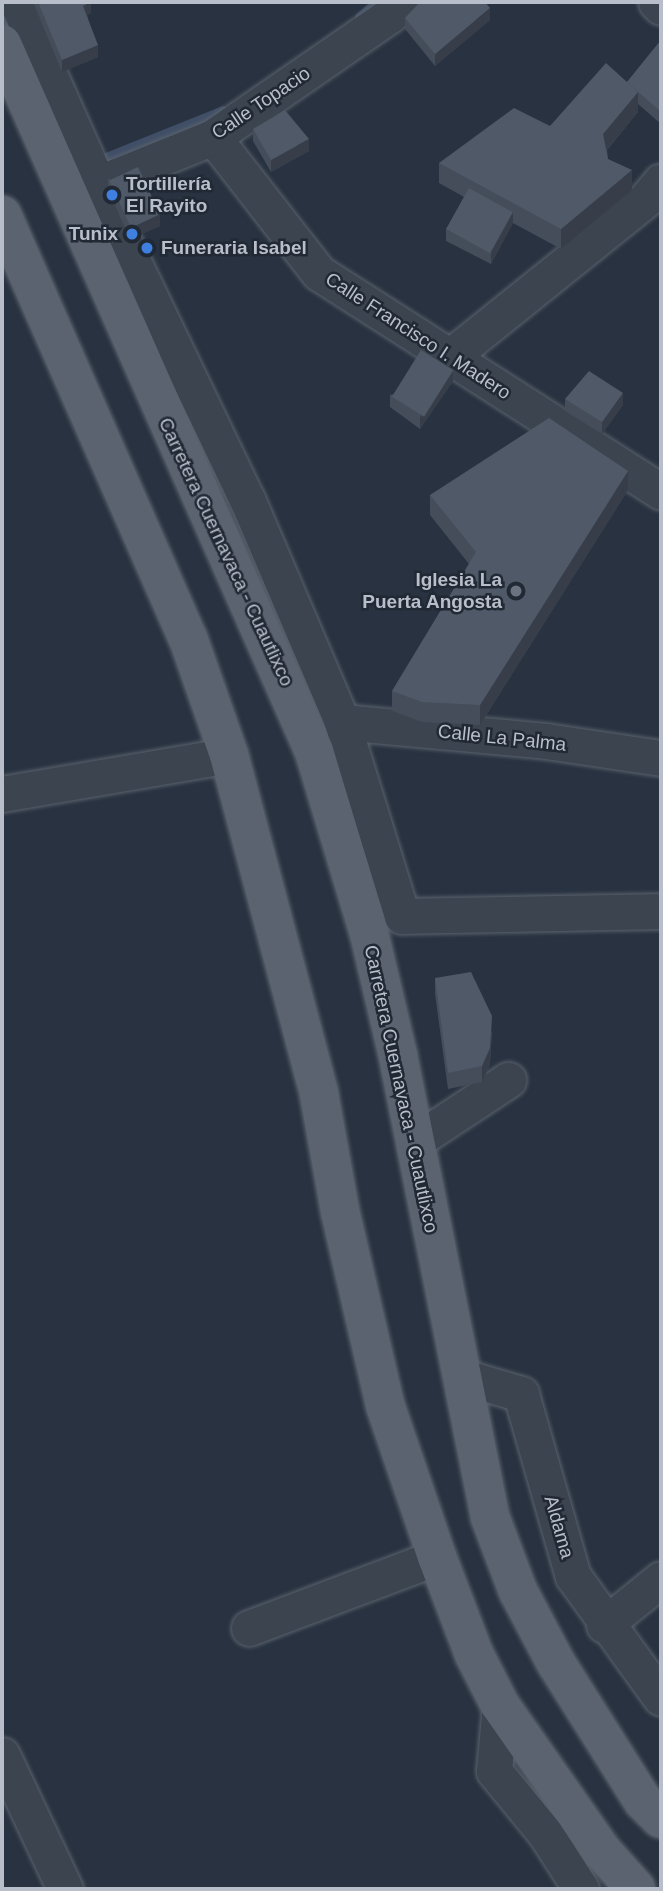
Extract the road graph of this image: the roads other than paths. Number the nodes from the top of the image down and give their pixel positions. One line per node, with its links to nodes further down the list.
1 (17, 2): 8 (street)
2 (403, 2): 6 (street, Calle Topacio)
3 (656, 2): 4 (street)
4 (661, 6)
5 (2, 44): 8 (main road, Carretera Cuernavaca - Cuautlixco)
6 (213, 137): 8 (street, Calle Topacio); 10 (street, Calle Francisco I. Madero)
7 (661, 181): 10 (street)
8 (83, 189): 12 (street); 18 (main road, Carretera Cuernavaca - Cuautlixco)
9 (2, 215): 13 (main road)
10 (451, 356): 11 (street, Calle Francisco I. Madero)
11 (661, 492)
12 (342, 722): 14 (street, Calle La Palma); 16 (street)
13 (229, 755): 15 (street); 20 (main road)
14 (661, 758)
15 (2, 794)
16 (661, 911)
17 (508, 1080): 18 (street)
18 (414, 1142): 19 (main road, Carretera Cuernavaca - Cuautlixco)
19 (460, 1376): 22 (street, Aldama); 27 (main road, Carretera Cuernavaca - Cuautlixco)
20 (437, 1557): 23 (street); 25 (main road)
21 (661, 1579): 22 (street)
22 (604, 1625): 24 (street, Aldama)
23 (249, 1628)
24 (661, 1698)
25 (500, 1705): 29 (street); 30 (main road)
26 (2, 1755): 28 (street)
27 (661, 1819)
28 (65, 1889)
29 (581, 1889)
30 (636, 1889)

